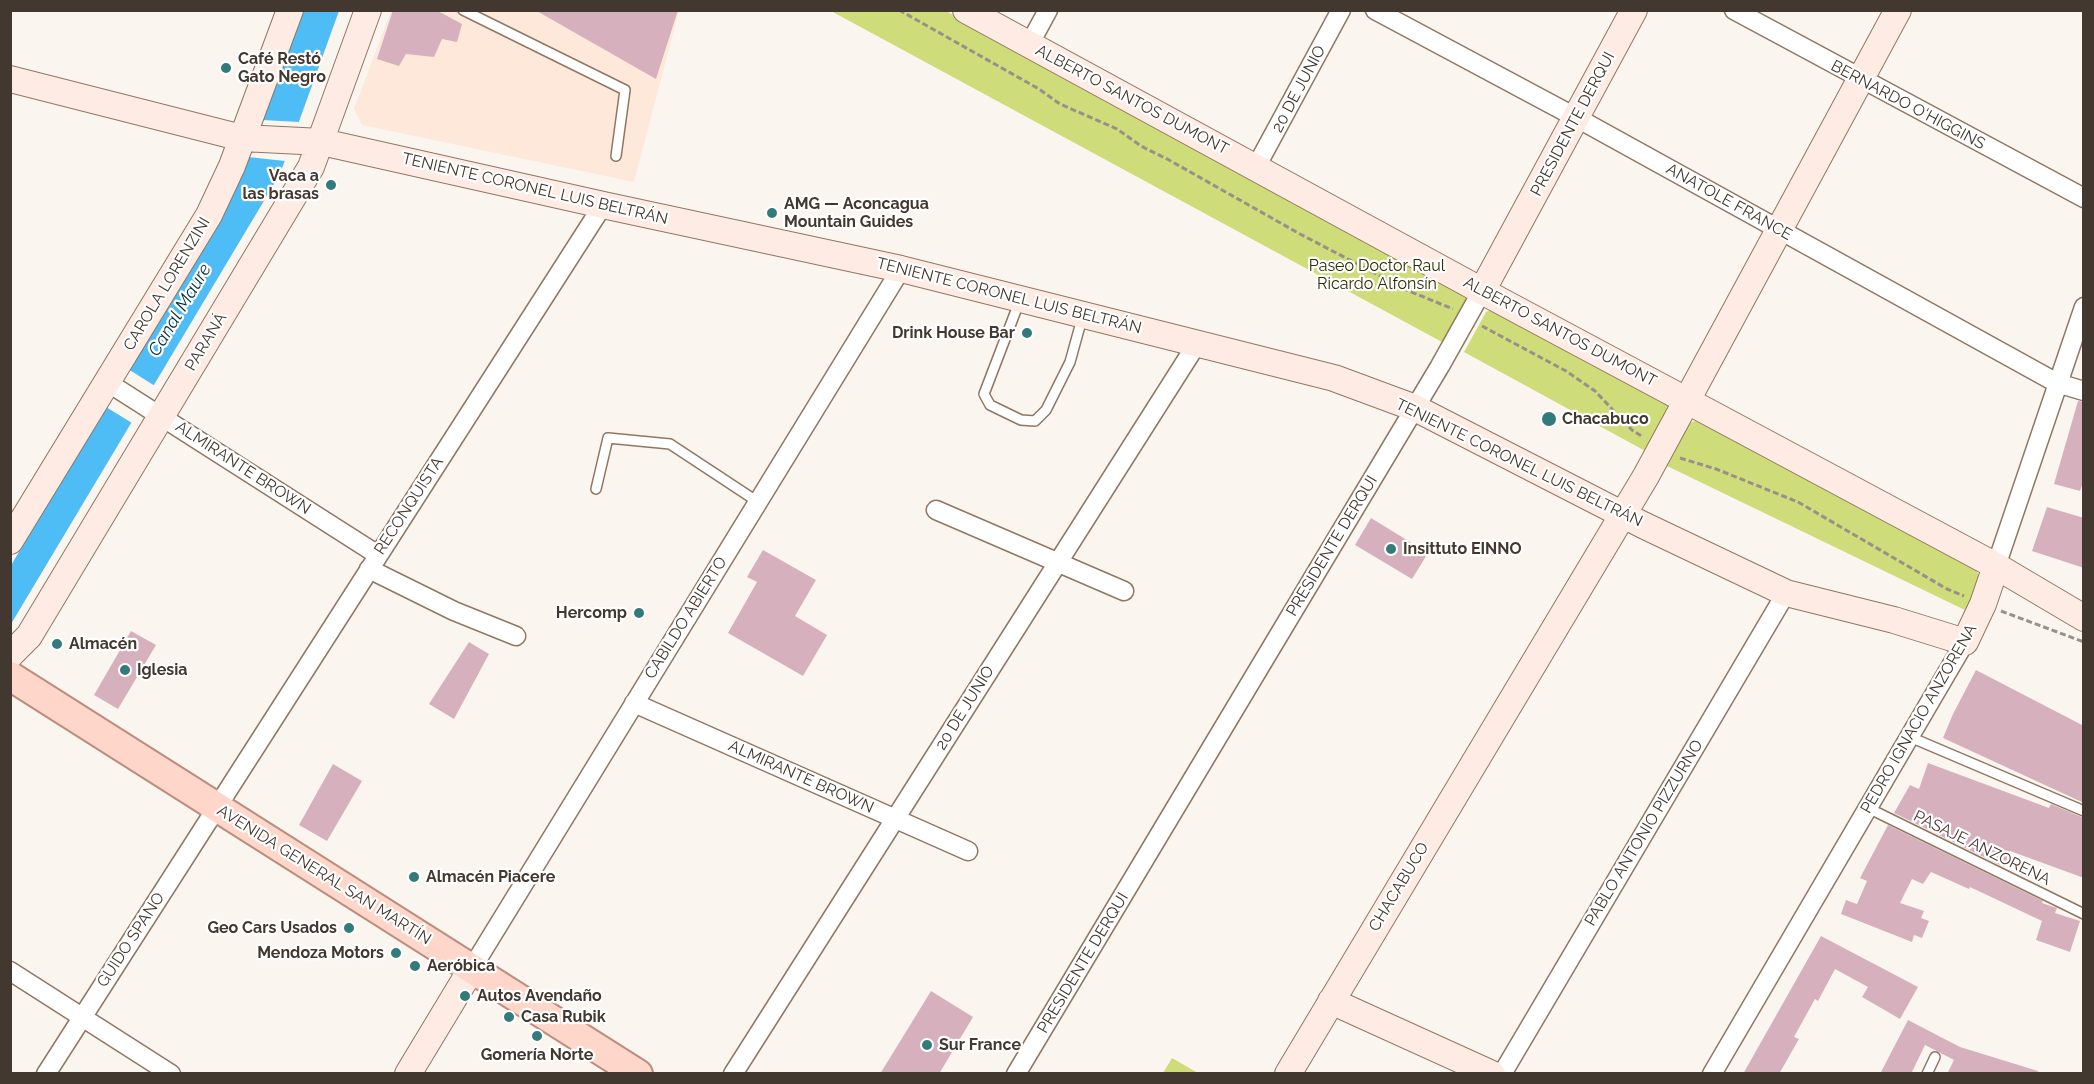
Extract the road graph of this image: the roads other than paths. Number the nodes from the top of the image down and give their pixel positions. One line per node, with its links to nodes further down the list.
1 (290, 10): 15 (street, CAROLA LORENZINI)
2 (368, 10): 16 (street, PARANÁ)
3 (463, 10): 17 (lane)
4 (966, 10): 11 (street, ALBERTO SANTOS DUMONT)
5 (1048, 10): 11 (street)
6 (1341, 10): 18 (street, 20 DE JUNIO)
7 (1375, 10): 14 (street, ANATOLE FRANCE)
8 (1634, 10): 14 (street, PRESIDENTE DERQUI)
9 (1734, 10): 13 (street, BERNARDO O'HIGGINS)
10 (1898, 10): 13 (street, CHACABUCO)
11 (1029, 45): 18 (street, ALBERTO SANTOS DUMONT)
12 (10, 79): 15 (street, TENIENTE CORONEL LUIS BELTRÁN)
13 (1861, 80): 19 (street, BERNARDO O'HIGGINS); 21 (street, CHACABUCO)
14 (1577, 118): 21 (street, ANATOLE FRANCE); 23 (street, PRESIDENTE DERQUI)
15 (248, 139): 16 (street, TENIENTE CORONEL LUIS BELTRÁN); 29 (street, CAROLA LORENZINI)
16 (322, 142): 20 (street, TENIENTE CORONEL LUIS BELTRÁN); 33 (street, PARANÁ)
17 (616, 156)
18 (1256, 167): 23 (street, ALBERTO SANTOS DUMONT)
19 (2084, 198)
20 (603, 205): 22 (street, TENIENTE CORONEL LUIS BELTRÁN); 39 (street, RECONQUISTA)
21 (1779, 230): 28 (street, ANATOLE FRANCE); 31 (street, CHACABUCO)
22 (901, 269): 24 (street, TENIENTE CORONEL LUIS BELTRÁN); 35 (street, CABILDO ABIERTO)
23 (1482, 291): 31 (street, ALBERTO SANTOS DUMONT); 32 (street, PRESIDENTE DERQUI)
24 (1020, 300): 26 (street, TENIENTE CORONEL LUIS BELTRÁN); 26 (lane)
25 (2084, 306): 28 (street, PEDRO IGNACIO ANZORENA)
26 (1083, 315): 27 (street, TENIENTE CORONEL LUIS BELTRÁN)
27 (1198, 342): 32 (street, TENIENTE CORONEL LUIS BELTRÁN); 40 (street, 20 DE JUNIO)
28 (2057, 383): 30 (street, ANATOLE FRANCE); 41 (street, PEDRO IGNACIO ANZORENA)
29 (112, 385): 33 (street, ALMIRANTE BROWN); 38 (street, CAROLA LORENZINI)
30 (2084, 391)
31 (1687, 400): 37 (street, CHACABUCO); 41 (street, ALBERTO SANTOS DUMONT)
32 (1415, 408): 37 (street, TENIENTE CORONEL LUIS BELTRÁN); 67 (street, PRESIDENTE DERQUI)
33 (152, 410): 39 (street, ALMIRANTE BROWN); 47 (street, PARANÁ)
34 (596, 489): 35 (lane)
35 (758, 502): 49 (street, CABILDO ABIERTO)
36 (936, 510): 40 (street)
37 (1623, 515): 43 (street, TENIENTE CORONEL LUIS BELTRÁN); 59 (street, CHACABUCO)
38 (10, 541)
39 (374, 562): 45 (street, ALMIRANTE BROWN); 51 (street, RECONQUISTA)
40 (1058, 563): 42 (street); 54 (street, 20 DE JUNIO)
41 (1996, 566): 44 (street); 46 (street, PEDRO IGNACIO ANZORENA)
42 (1124, 591)
43 (1786, 593): 46 (street, TENIENTE CORONEL LUIS BELTRÁN); 70 (street, PABLO ANTONIO PIZZURNO)
44 (2084, 618)
45 (516, 636)
46 (1965, 642): 50 (street, PEDRO IGNACIO ANZORENA)
47 (10, 655)
48 (10, 676): 51 (main road, AVENIDA GENERAL SAN MARTÍN)
49 (634, 703): 54 (street, ALMIRANTE BROWN); 57 (street, CABILDO ABIERTO)
50 (1910, 737): 52 (street, PEDRO IGNACIO ANZORENA); 53 (lane)
51 (216, 807): 57 (main road, AVENIDA GENERAL SAN MARTÍN); 60 (street, GUIDO SPANO)
52 (1868, 808): 56 (lane, PASAJE ANZORENA); 71 (street, PEDRO IGNACIO ANZORENA)
53 (2084, 811)
54 (895, 819): 55 (street, ALMIRANTE BROWN); 66 (street, 20 DE JUNIO)
55 (969, 851)
56 (2084, 914)
57 (472, 968): 64 (street); 65 (main road, AVENIDA GENERAL SAN MARTÍN)
58 (10, 971): 60 (street)
59 (1331, 1001): 68 (street, CHACABUCO); 69 (street)
60 (82, 1017): 62 (street, GUIDO SPANO); 63 (street)
61 (1935, 1057): 72 (lane)
62 (46, 1074)
63 (171, 1074)
64 (408, 1074)
65 (638, 1074)
66 (733, 1074)
67 (1016, 1074)
68 (1288, 1074)
69 (1492, 1074)
70 (1502, 1074)
71 (1712, 1074)
72 (1926, 1074)

